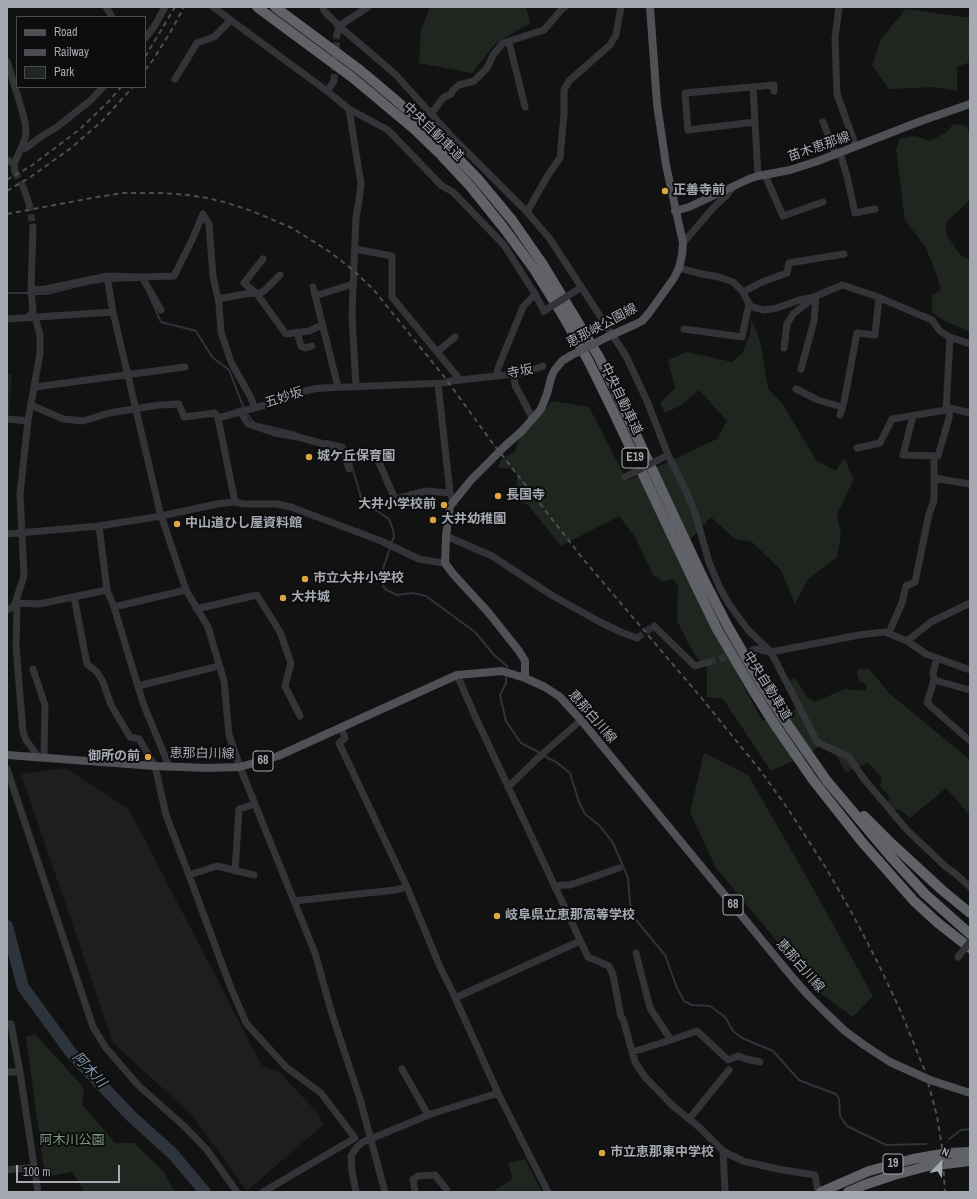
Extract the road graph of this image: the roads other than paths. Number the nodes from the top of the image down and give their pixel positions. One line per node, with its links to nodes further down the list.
1 (106, 7): 12 (street)
2 (165, 7): 16 (street)
3 (213, 7): 13 (street)
4 (257, 7): 170 (highway, 中央自動車道 / E19)
5 (275, 7): 155 (highway, 中央自動車道 / E19)
6 (323, 7): 14 (street)
7 (368, 7): 14 (street)
8 (565, 7): 17 (street)
9 (622, 7): 43 (street)
10 (650, 7): 42 (main road, 恵那峡公園線)
11 (839, 7): 31 (street)
12 (111, 16)
13 (231, 20): 19 (street); 23 (street)
14 (339, 26): 15 (street); 28 (street)
15 (337, 34)
16 (146, 37)
17 (510, 42): 26 (street); 28 (street)
18 (7, 61): 32 (street)
19 (175, 79)
20 (334, 81): 23 (street)
21 (753, 86): 24 (street); 29 (street); 29 (street)
22 (102, 88): 32 (street)
23 (327, 91): 27 (street)
24 (774, 91)
25 (970, 104): 31 (main road, 苗木恵那線)
26 (525, 107)
27 (349, 109): 46 (street); 59 (street)
28 (431, 114): 43 (street)
29 (755, 122): 36 (street)
30 (823, 122): 33 (street)
31 (856, 146): 33 (main road, 苗木恵那線)
32 (21, 149): 34 (street)
33 (838, 154): 36 (main road, 苗木恵那線); 41 (street)
34 (9, 161): 35 (street)
35 (15, 172)
36 (762, 176): 37 (main road, 苗木恵那線); 39 (street)
37 (733, 187): 42 (main road, 苗木恵那線); 45 (street)
38 (24, 189): 40 (street)
39 (823, 202)
40 (30, 204)
41 (875, 208)
42 (675, 211): 45 (main road, 恵那峡公園線)
43 (527, 212): 55 (street)
44 (32, 227): 57 (street)
45 (683, 243): 49 (main road, 恵那峡公園線)
46 (354, 249): 53 (street); 78 (street)
47 (844, 254): 56 (street)
48 (263, 258): 58 (street)
49 (679, 268): 56 (street); 72 (main road, 恵那峡公園線)
50 (280, 275): 58 (street)
51 (107, 276): 52 (street); 57 (street); 66 (street)
52 (142, 277): 63 (street); 65 (street)
53 (353, 284): 60 (street); 88 (street)
54 (313, 287): 60 (street)
55 (579, 288): 59 (street, bridge); 72 (street)
56 (743, 292): 64 (street)
57 (31, 293): 67 (street)
58 (257, 294): 63 (street); 71 (street)
59 (535, 294): 84 (street)
60 (315, 296): 69 (street)
61 (816, 296): 62 (street); 64 (street); 77 (street); 81 (street)
62 (880, 298): 74 (street); 92 (street)
63 (218, 300): 93 (street)
64 (748, 304): 70 (street)
65 (160, 310)
66 (113, 312): 67 (street); 82 (street)
67 (32, 317): 68 (street); 87 (street)
68 (7, 319)
69 (322, 325): 71 (street); 89 (street)
70 (684, 329)
71 (298, 332): 76 (street)
72 (609, 336): 102 (main road, 恵那峡公園線, bridge); 106 (street)
73 (455, 337): 78 (street)
74 (950, 337): 75 (street); 95 (street)
75 (970, 344)
76 (312, 346)
77 (784, 348)
78 (437, 352): 85 (street)
79 (543, 366): 83 (street, 寺坂)
80 (185, 367): 82 (street)
81 (801, 369)
82 (127, 374): 87 (street); 94 (street)
83 (514, 374): 84 (street, 寺坂); 102 (street)
84 (496, 376): 85 (street, 寺坂)
85 (460, 380): 86 (street, 寺坂)
86 (438, 384): 88 (street, 五妙坂); 112 (street)
87 (34, 387): 91 (street)
88 (356, 387): 89 (street, 五妙坂)
89 (338, 388): 93 (street, 五妙坂)
90 (796, 389): 92 (street)
91 (31, 405): 94 (street); 103 (street)
92 (842, 407): 98 (street)
93 (255, 408): 96 (street, 五妙坂)
94 (136, 409): 100 (street); 115 (street)
95 (948, 409): 97 (street); 99 (street); 107 (street)
96 (240, 411): 100 (street, 五妙坂); 108 (street)
97 (970, 413)
98 (840, 415)
99 (913, 416): 104 (street); 107 (street)
100 (218, 418): 113 (street)
101 (7, 419): 103 (street)
102 (533, 419): 114 (main road, 恵那峡公園線, bridge)
103 (28, 421): 117 (street)
104 (857, 448)
105 (374, 451): 112 (street)
106 (668, 456): 109 (street, bridge); 134 (street)
107 (934, 456): 110 (street)
108 (349, 469)
109 (625, 477)
110 (934, 478): 111 (street); 130 (street)
111 (970, 484)
112 (450, 493): 114 (street)
113 (235, 502): 115 (street); 120 (street)
114 (454, 503): 119 (main road, 恵那峡公園線)
115 (162, 516): 116 (street); 122 (street)
116 (99, 526): 117 (street); 121 (street)
117 (22, 533): 118 (street); 125 (street)
118 (7, 534)
119 (446, 536): 120 (main road, 恵那峡公園線); 131 (street)
120 (445, 563): 141 (main road)
121 (107, 590): 123 (street); 126 (street)
122 (186, 590): 126 (street); 127 (street)
123 (74, 597): 125 (street); 151 (street)
124 (970, 603): 132 (street)
125 (16, 604): 128 (street); 150 (street)
126 (114, 607): 143 (street)
127 (196, 609): 137 (street); 145 (street)
128 (7, 610)
129 (654, 626): 136 (street)
130 (890, 628)
131 (637, 638)
132 (907, 641): 134 (street); 135 (street)
133 (756, 649): 134 (street)
134 (772, 652): 163 (street)
135 (937, 658): 139 (street); 142 (street)
136 (709, 662)
137 (220, 666): 143 (street); 153 (street)
138 (33, 669): 150 (street)
139 (970, 670)
140 (457, 675): 141 (main road, 恵那白川線 / 68); 153 (main road, 恵那白川線 / 68); 156 (street)
141 (525, 678): 146 (main road, 恵那白川線 / 68)
142 (934, 680): 144 (street); 148 (street)
143 (138, 686): 152 (street)
144 (970, 690)
145 (300, 716)
146 (581, 720): 156 (street); 183 (main road, 恵那白川線 / 68)
147 (343, 732): 162 (street)
148 (970, 741)
149 (7, 754): 150 (main road, 恵那白川線 / 68)
150 (41, 757): 151 (main road, 恵那白川線 / 68)
151 (155, 766): 152 (main road, 恵那白川線 / 68); 160 (street)
152 (170, 766): 153 (main road, 恵那白川線 / 68)
153 (240, 767): 157 (street)
154 (7, 769): 194 (street)
155 (828, 781): 166 (highway); 167 (highway, 中央自動車道 / E19)
156 (508, 787): 164 (street)
157 (255, 804): 159 (street); 165 (street)
158 (619, 868): 164 (street)
159 (235, 871): 160 (street); 161 (street)
160 (190, 875): 195 (street)
161 (254, 875)
162 (406, 887): 165 (street); 173 (street)
163 (970, 887)
164 (555, 888): 168 (street)
165 (294, 902): 186 (street)
166 (970, 913)
167 (970, 934)
168 (580, 941): 173 (street); 176 (street)
169 (970, 942): 172 (street, bridge)
170 (970, 948)
171 (636, 952): 175 (street)
172 (958, 957)
173 (455, 998): 182 (street)
174 (7, 1024): 181 (street)
175 (671, 1040): 176 (street); 177 (street)
176 (632, 1052): 185 (street)
177 (760, 1062)
178 (402, 1068): 184 (street)
179 (729, 1070): 185 (street)
180 (7, 1072): 181 (street)
181 (20, 1072): 190 (street)
182 (498, 1093): 184 (street); 200 (street)
183 (970, 1094)
184 (428, 1115): 186 (street)
185 (689, 1119): 187 (street)
186 (372, 1138): 196 (street); 197 (street)
187 (722, 1152): 192 (street); 201 (street)
188 (970, 1152): 201 (highway, 19)
189 (970, 1161): 202 (highway, 19)
190 (34, 1167): 191 (street); 193 (street)
191 (7, 1170)
192 (725, 1191)
193 (38, 1192)
194 (237, 1192)
195 (263, 1192)
196 (356, 1192)
197 (385, 1192)
198 (415, 1192): 199 (street)
199 (447, 1192)
200 (548, 1192)
201 (820, 1192)
202 (848, 1192)

